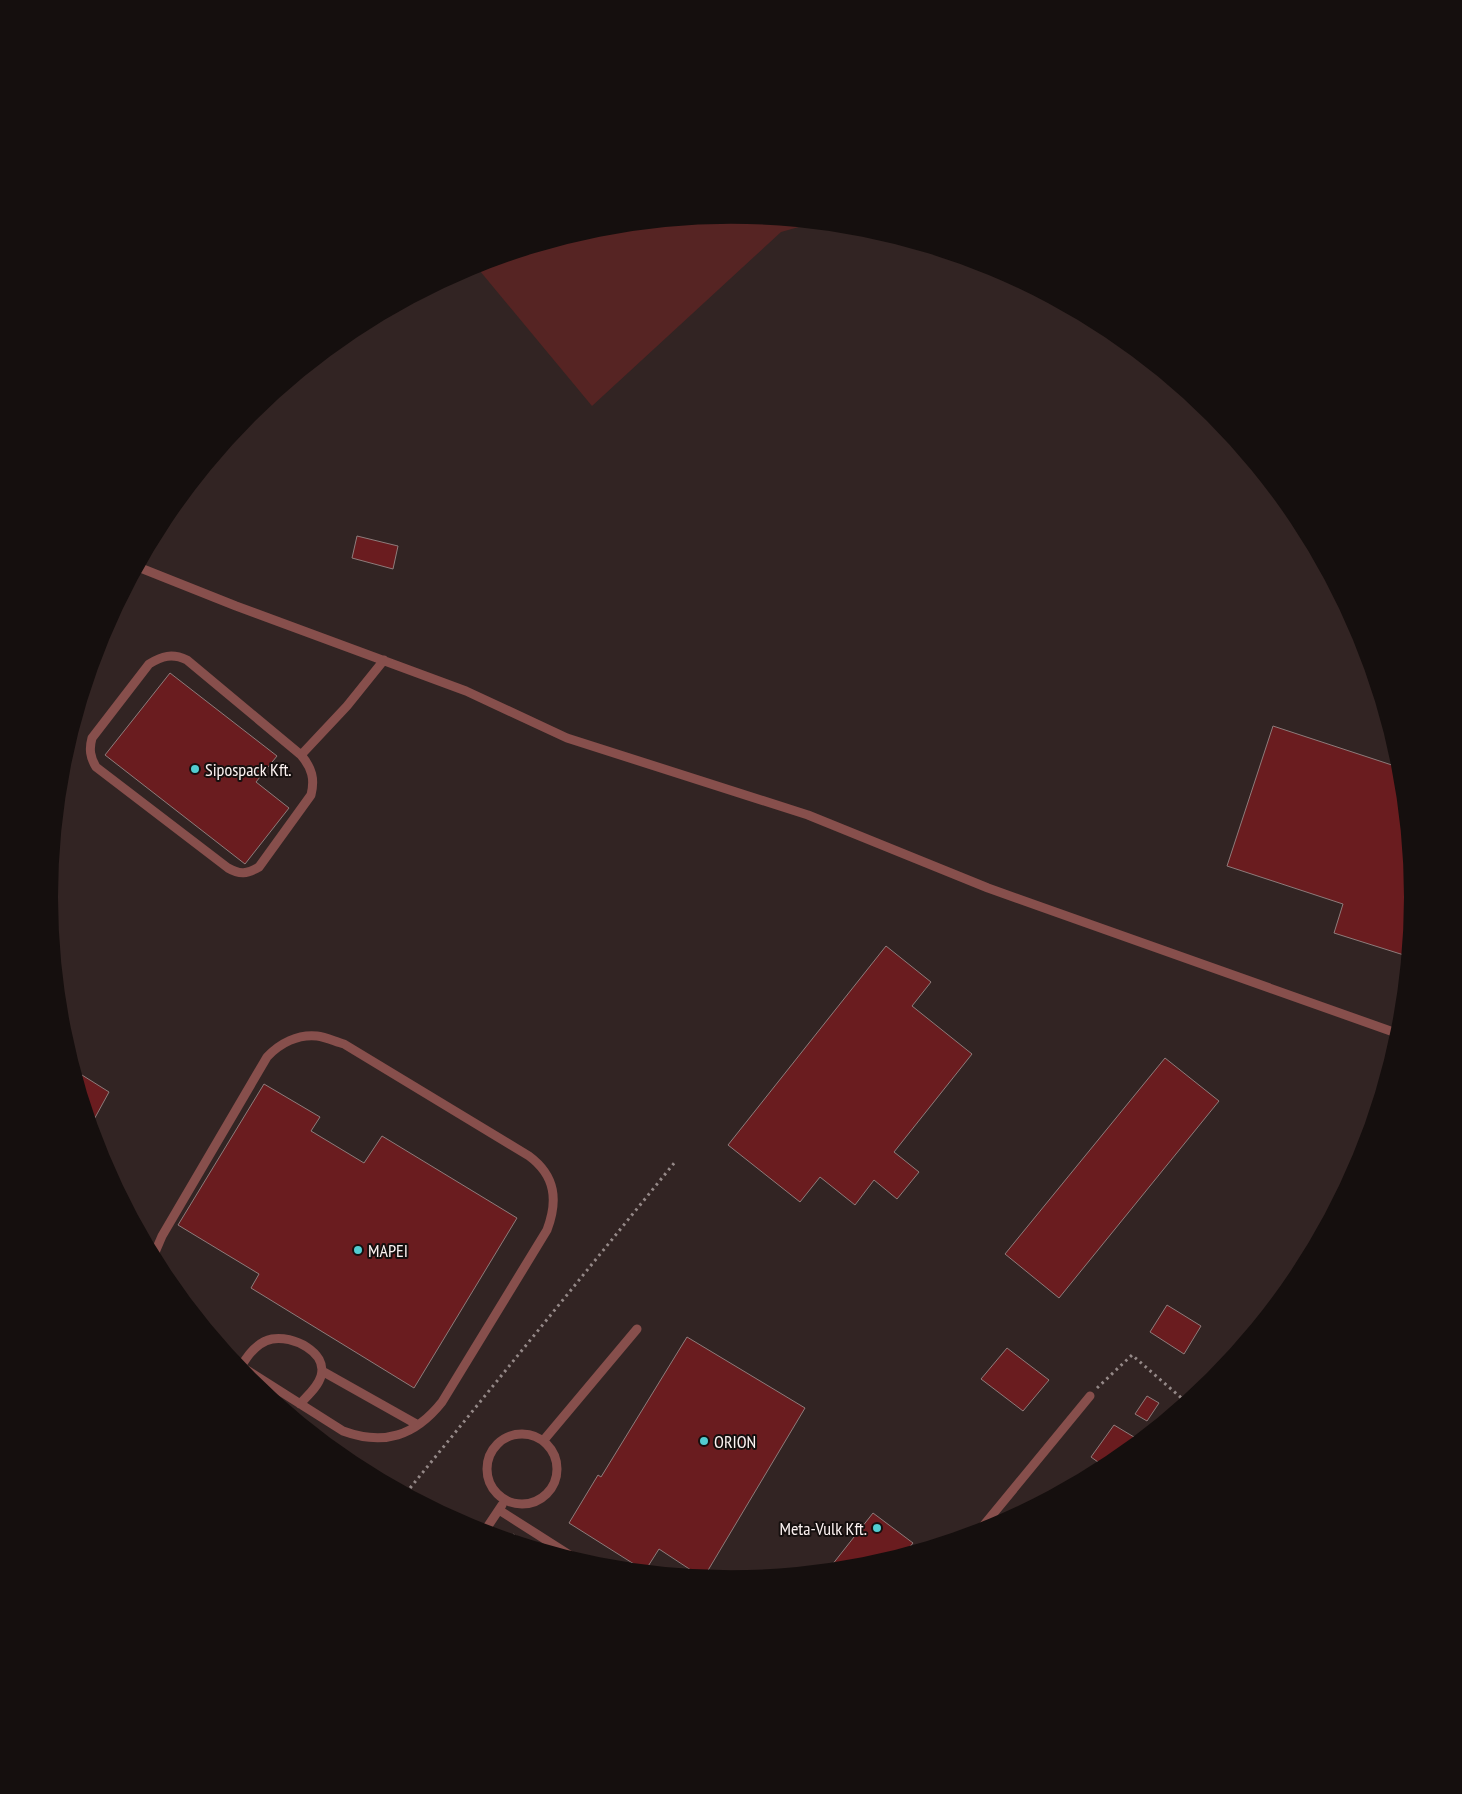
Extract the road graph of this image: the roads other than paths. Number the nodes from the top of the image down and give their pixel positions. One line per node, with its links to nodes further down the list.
1 (143, 569): 2 (lane)
2 (384, 660): 3 (lane); 4 (lane)
3 (302, 755): 3 (lane)
4 (1391, 1031)
5 (157, 1248): 12 (lane)
6 (636, 1329): 13 (lane)
7 (242, 1360): 8 (lane)
8 (322, 1371): 11 (lane); 12 (lane)
9 (262, 1379): 11 (lane)
10 (1090, 1396): 16 (lane)
11 (300, 1404): 12 (lane)
12 (418, 1426)
13 (543, 1441): 14 (lane); 14 (lane)
14 (506, 1500): 15 (lane)
15 (500, 1510): 17 (lane); 18 (lane)
16 (989, 1519)
17 (489, 1525)
18 (562, 1549)

